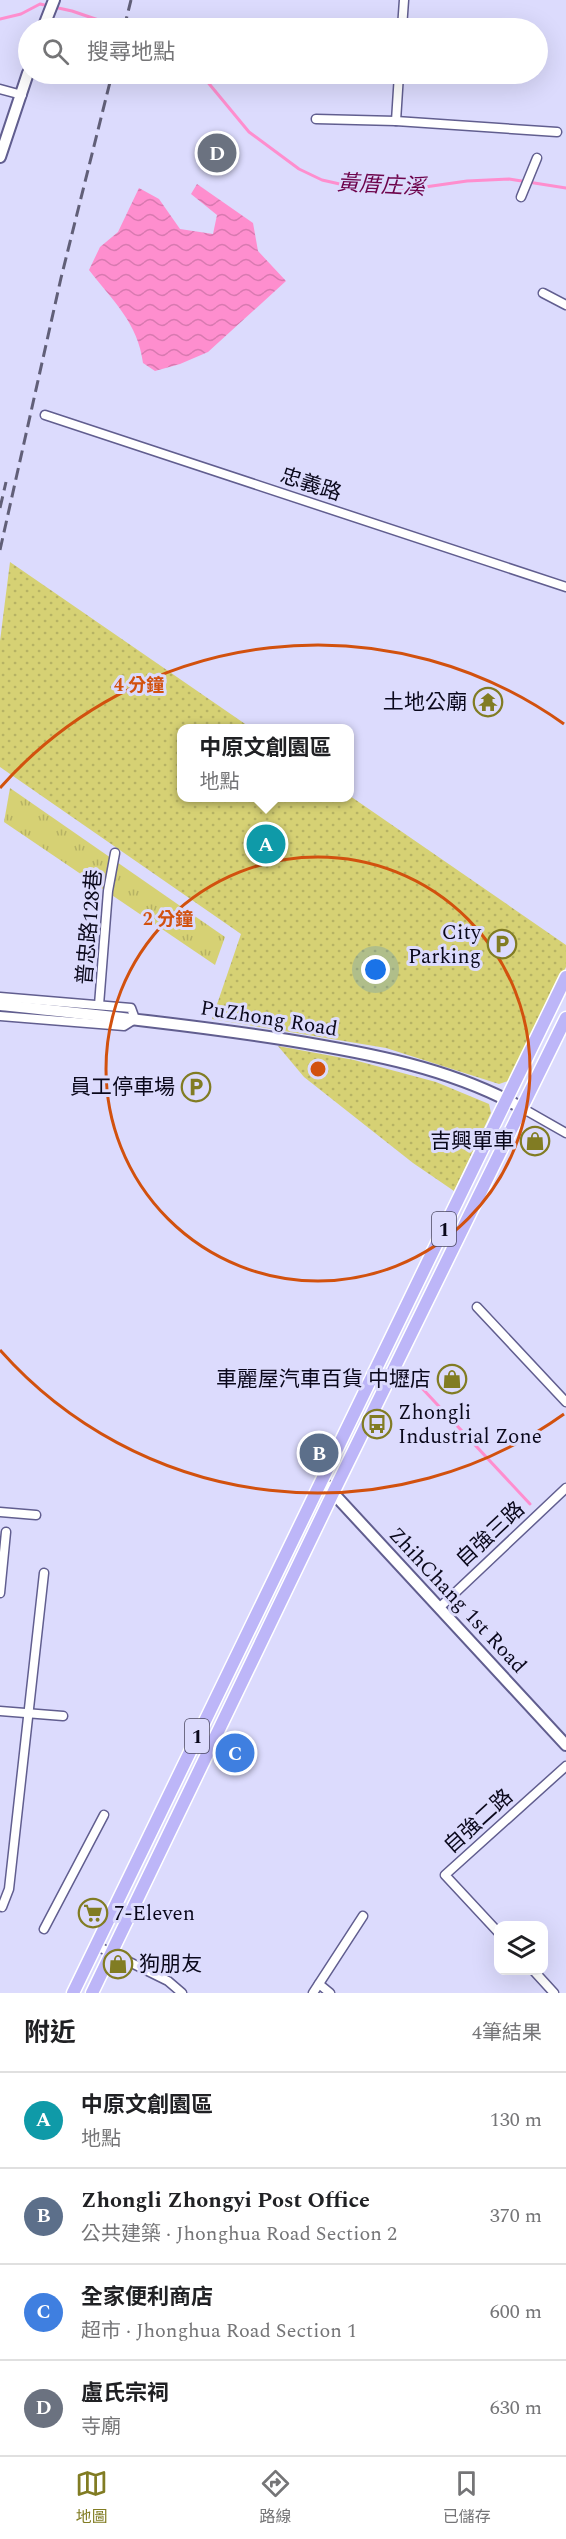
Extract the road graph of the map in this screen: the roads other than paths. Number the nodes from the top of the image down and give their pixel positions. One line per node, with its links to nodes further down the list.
1 (404, 0): 4 (street)
2 (54, 1): 3 (street)
3 (48, 18)
4 (403, 18)
5 (25, 84): 8 (street)
6 (398, 84): 10 (street)
7 (0, 89): 8 (street)
8 (22, 95): 12 (street)
9 (316, 119): 10 (street)
10 (396, 121): 11 (street)
11 (557, 132)
12 (0, 157)
13 (537, 158): 14 (street)
14 (521, 197)
15 (543, 293): 16 (street)
16 (566, 304)
17 (45, 415): 18 (street, 忠義路)
18 (566, 587)
19 (115, 853): 23 (street, 普忠路128巷)
20 (566, 977): 27 (main road, 1)
21 (0, 997): 23 (street)
22 (0, 1005): 26 (street, PuZhong Road)
23 (99, 1005): 26 (street)
24 (0, 1016): 26 (street)
25 (566, 1018): 28 (main road, 1)
26 (135, 1019): 27 (street, PuZhong Road)
27 (506, 1099): 28 (street, PuZhong Road); 32 (main road, 1)
28 (522, 1108): 29 (street); 34 (main road, 1)
29 (566, 1133)
30 (477, 1307): 31 (street)
31 (566, 1402)
32 (322, 1481): 34 (street, ZhihChang 1st Road); 51 (main road, 1)
33 (566, 1488): 40 (street, 自強三路)
34 (333, 1493): 40 (street, ZhihChang 1st Road); 52 (main road, 1)
35 (0, 1512): 36 (street)
36 (36, 1515)
37 (6, 1532): 39 (street)
38 (44, 1573): 42 (street)
39 (0, 1593)
40 (439, 1608): 44 (street, ZhihChang 1st Road)
41 (0, 1711): 42 (street)
42 (27, 1712): 43 (street); 47 (street)
43 (63, 1716)
44 (566, 1745)
45 (566, 1766): 49 (street, 自強二路)
46 (104, 1815): 50 (street)
47 (2, 1907)
48 (363, 1917): 54 (street)
49 (494, 1928)
50 (44, 1929)
51 (95, 1944): 52 (street); 55 (main road, 1)
52 (111, 1953): 56 (main road, 1); 57 (street)
53 (538, 1975): 60 (street)
54 (320, 1984): 58 (street); 59 (street)
55 (73, 1993)
56 (92, 1993)
57 (182, 1993)
58 (313, 1993)
59 (330, 1993)
60 (554, 1993)

